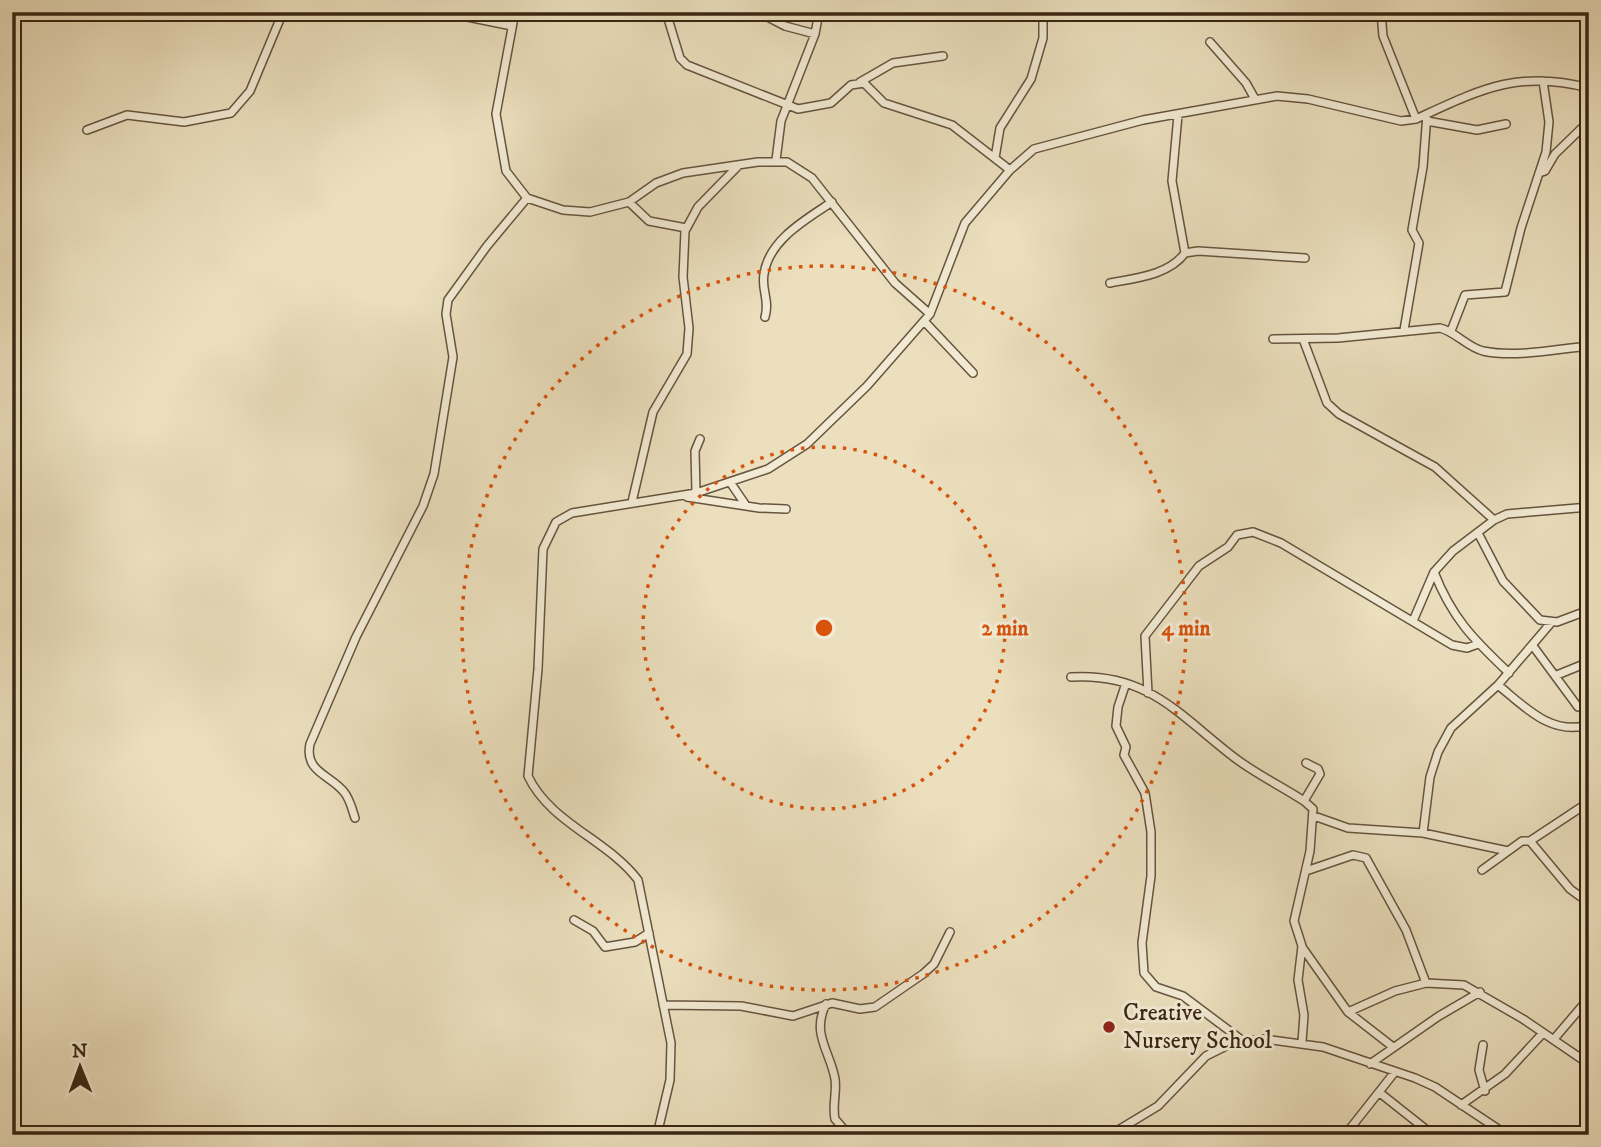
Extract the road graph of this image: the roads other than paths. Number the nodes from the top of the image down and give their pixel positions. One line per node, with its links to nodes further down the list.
1 (282, 12): 24 (street)
2 (443, 12): 9 (street)
3 (515, 12): 10 (street)
4 (666, 12): 18 (street)
5 (758, 12): 11 (street)
6 (819, 12): 11 (street)
7 (1043, 12): 25 (street)
8 (1381, 12): 21 (street)
9 (463, 15): 10 (street)
10 (512, 26): 30 (street)
11 (815, 34): 18 (street)
12 (1210, 42): 17 (street)
13 (943, 56): 15 (street)
14 (1543, 81): 16 (street); 20 (street); 29 (street)
15 (860, 82): 18 (street); 25 (street)
16 (1589, 88)
17 (1255, 99): 19 (street); 21 (street)
18 (788, 106): 26 (street)
19 (1178, 115): 28 (street); 34 (street)
20 (1427, 118): 21 (street); 23 (street); 40 (street)
21 (1416, 119)
22 (1589, 121): 29 (street)
23 (1506, 124)
24 (87, 131)
25 (995, 158): 28 (street)
26 (776, 160): 27 (street); 32 (street)
27 (738, 166): 31 (street); 33 (street)
28 (1010, 170): 37 (street)
29 (1539, 173): 41 (street)
30 (527, 198): 31 (street); 75 (street)
31 (628, 201): 33 (street)
32 (832, 202): 37 (street); 38 (street)
33 (686, 228): 50 (street)
34 (1185, 253): 35 (street); 36 (street)
35 (1305, 258)
36 (1110, 283)
37 (930, 314): 39 (street)
38 (765, 317)
39 (924, 321): 45 (street); 47 (street)
40 (1404, 330): 41 (street); 43 (street)
41 (1451, 331): 44 (street)
42 (1273, 339): 43 (street)
43 (1303, 339): 54 (street)
44 (1589, 346)
45 (973, 373)
46 (701, 439): 48 (street)
47 (730, 482): 48 (street); 51 (street)
48 (696, 493): 49 (street)
49 (683, 496): 50 (street); 51 (street)
50 (632, 502): 84 (street)
51 (745, 504): 53 (street)
52 (1589, 507): 54 (street)
53 (786, 509)
54 (1494, 520): 55 (street)
55 (1478, 533): 56 (street); 59 (street)
56 (1434, 572): 58 (street); 60 (street)
57 (1589, 610): 59 (street)
58 (1413, 621): 60 (street); 68 (street)
59 (1550, 624): 61 (street)
60 (1478, 644): 63 (street)
61 (1533, 646): 63 (street); 64 (street)
62 (1589, 662): 64 (street)
63 (1509, 673): 67 (street)
64 (1557, 675): 69 (street)
65 (1071, 677): 66 (street)
66 (1126, 683): 68 (street); 94 (street)
67 (1498, 685): 70 (street); 76 (street)
68 (1148, 693): 72 (street)
69 (1589, 706)
70 (1589, 724)
71 (1306, 763): 72 (street)
72 (1304, 800): 74 (street)
73 (1589, 802): 77 (street)
74 (1314, 816): 76 (street); 80 (street)
75 (355, 818)
76 (1423, 833): 78 (street)
77 (1530, 841): 78 (street); 81 (street)
78 (1508, 851): 79 (street)
79 (1482, 870)
80 (1306, 871): 85 (street); 86 (street)
81 (1589, 902)
82 (574, 920): 84 (street)
83 (950, 932): 89 (street)
84 (649, 933): 90 (street)
85 (1302, 946): 91 (street); 95 (street)
86 (1426, 983): 87 (street); 91 (street)
87 (1480, 992): 92 (street); 97 (street)
88 (1589, 998): 93 (street)
89 (826, 1004): 90 (street); 106 (street)
90 (663, 1005): 105 (street)
91 (1348, 1012): 97 (street)
92 (1543, 1033): 93 (street); 101 (street)
93 (1554, 1040): 99 (street)
94 (1243, 1041): 95 (street); 104 (street)
95 (1303, 1042): 98 (street)
96 (1483, 1045): 101 (street)
97 (1393, 1047): 98 (street)
98 (1370, 1064): 100 (street)
99 (1589, 1064)
100 (1394, 1073): 102 (street); 103 (street)
101 (1485, 1091): 103 (street)
102 (1380, 1093): 108 (street); 109 (street)
103 (1461, 1105): 110 (street)
104 (1129, 1131): 107 (street)
105 (657, 1135)
106 (849, 1135)
107 (1110, 1135)
108 (1345, 1135)
109 (1433, 1135)
110 (1507, 1135)

